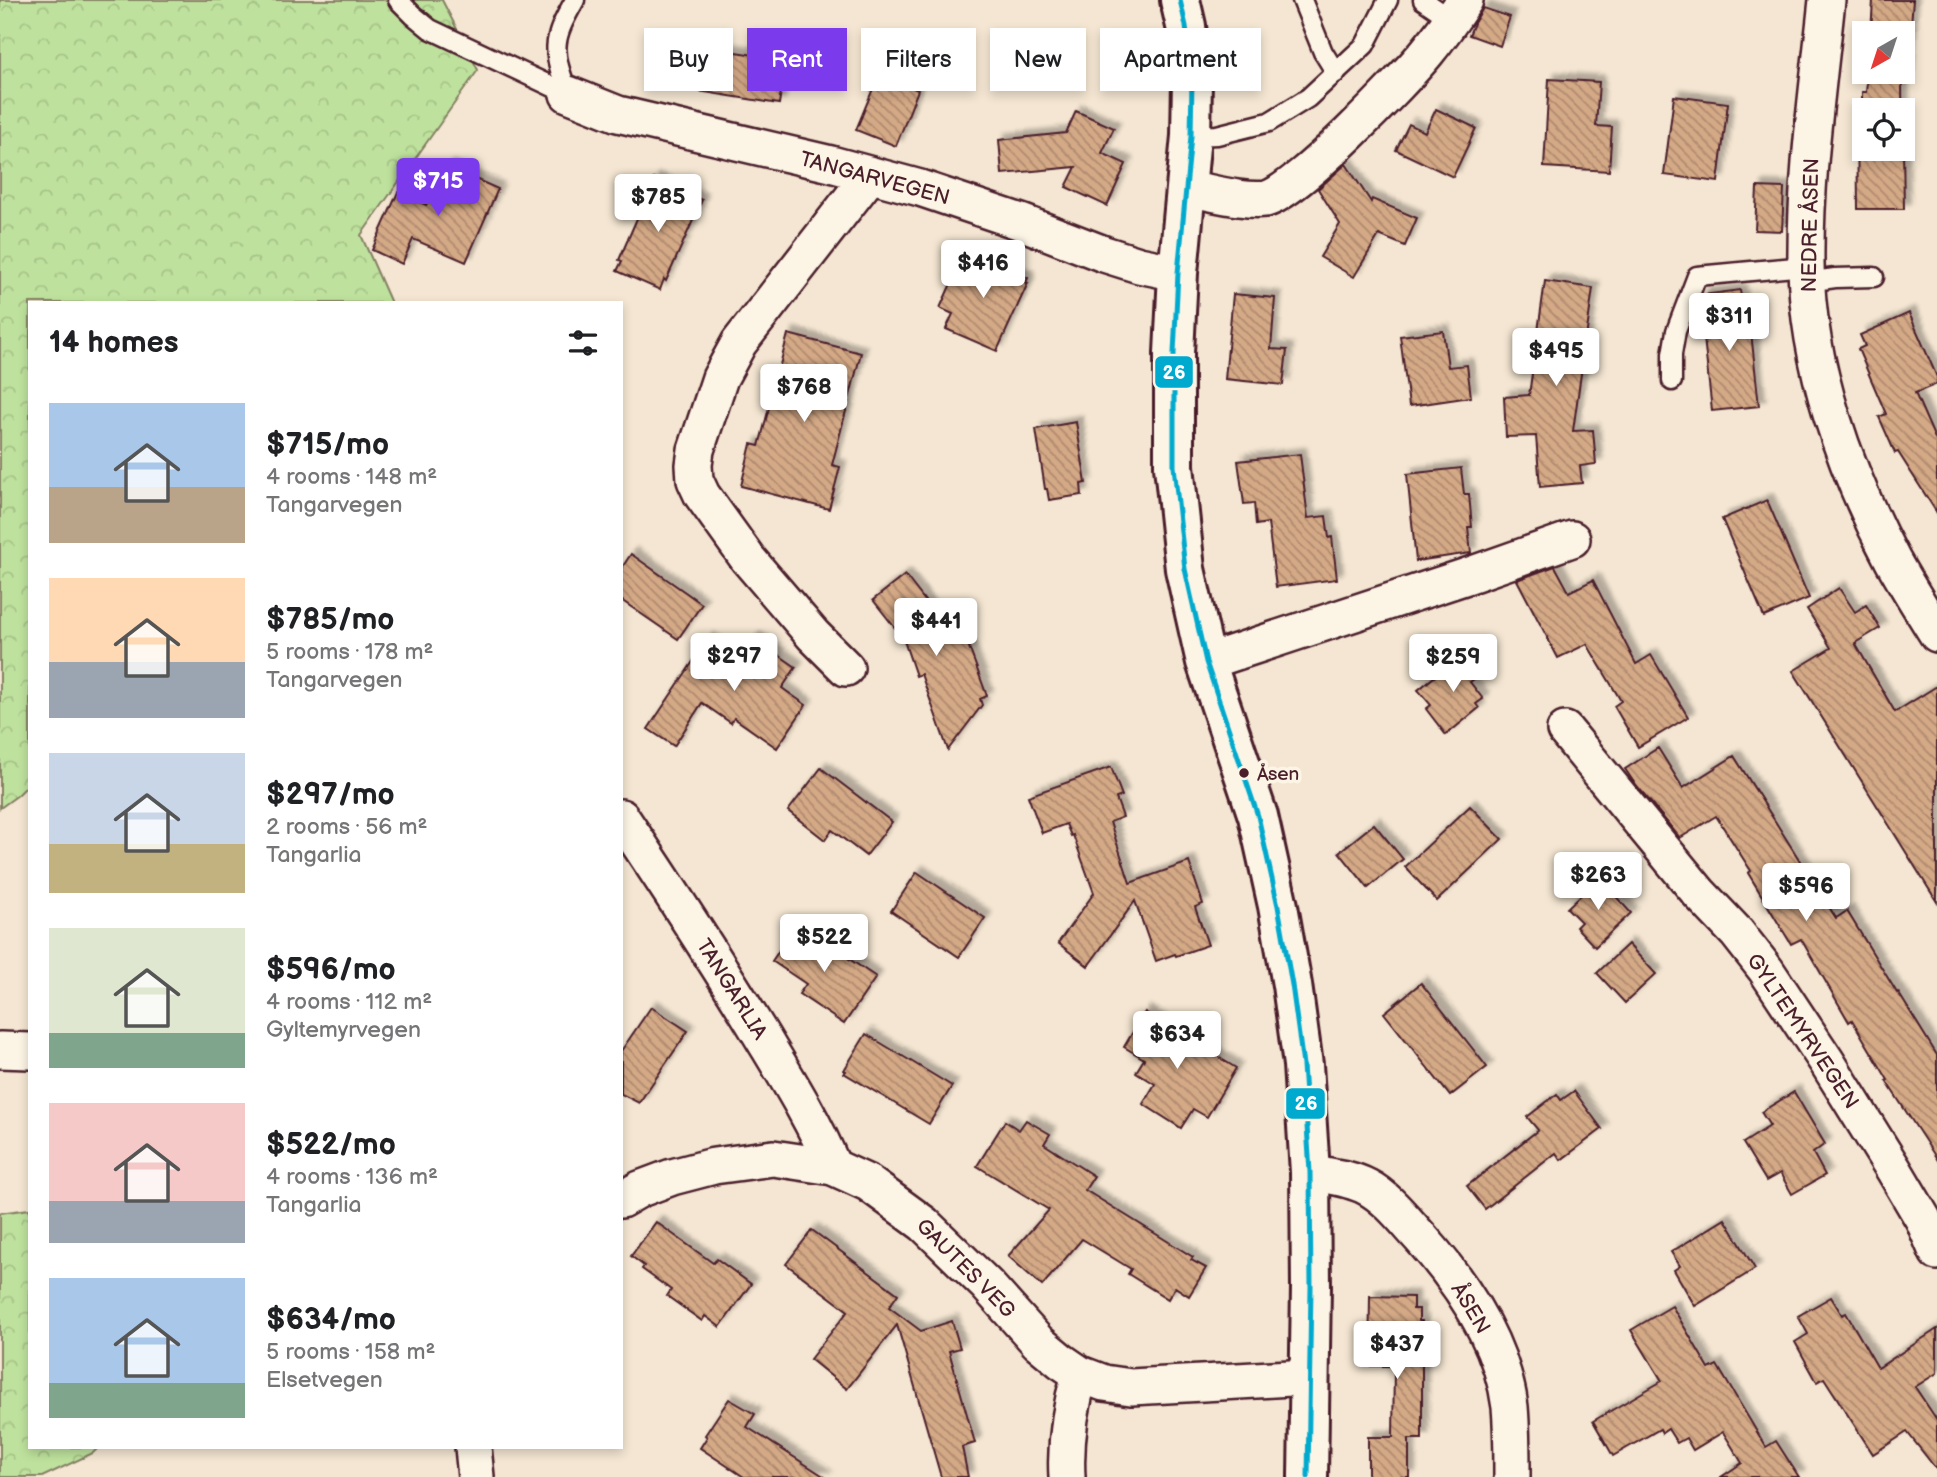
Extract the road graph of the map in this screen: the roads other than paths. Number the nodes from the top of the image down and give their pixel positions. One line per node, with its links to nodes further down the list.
1 (398, 0): 9 (lane)
2 (575, 0): 9 (lane)
3 (1180, 0): 10 (main road)
4 (1302, 0): 8 (lane)
5 (1388, 0): 8 (lane)
6 (1828, 0): 14 (street, NEDRE ÅSEN)
7 (1447, 6): 12 (street)
8 (1336, 73): 10 (lane)
9 (568, 94): 11 (street, TANGARVEGEN)
10 (1191, 136): 12 (main road)
11 (870, 176): 13 (street, TANGARVEGEN); 20 (street)
12 (1186, 188): 13 (main road)
13 (1178, 273): 19 (main road)
14 (1807, 274): 15 (lane); 16 (lane); 18 (street, NEDRE ÅSEN)
15 (1874, 278)
16 (1672, 381)
17 (1572, 539): 19 (street)
18 (1937, 634)
19 (1206, 662): 26 (main road)
20 (846, 668)
21 (1565, 730): 28 (street, GYLTEMYRVEGEN)
22 (623, 820): 25 (street, TANGARLIA)
23 (0, 1050): 24 (street)
24 (28, 1051)
25 (833, 1167): 27 (street, GAUTES VEG); 29 (street, GAUTES VEG)
26 (1310, 1172): 30 (main road); 35 (street, ÅSEN)
27 (623, 1199)
28 (1937, 1252)
29 (1080, 1374): 30 (street, GAUTES VEG); 33 (street)
30 (1309, 1377): 34 (main road)
31 (473, 1449): 32 (street)
32 (476, 1477)
33 (1067, 1477)
34 (1308, 1477)
35 (1512, 1477)

